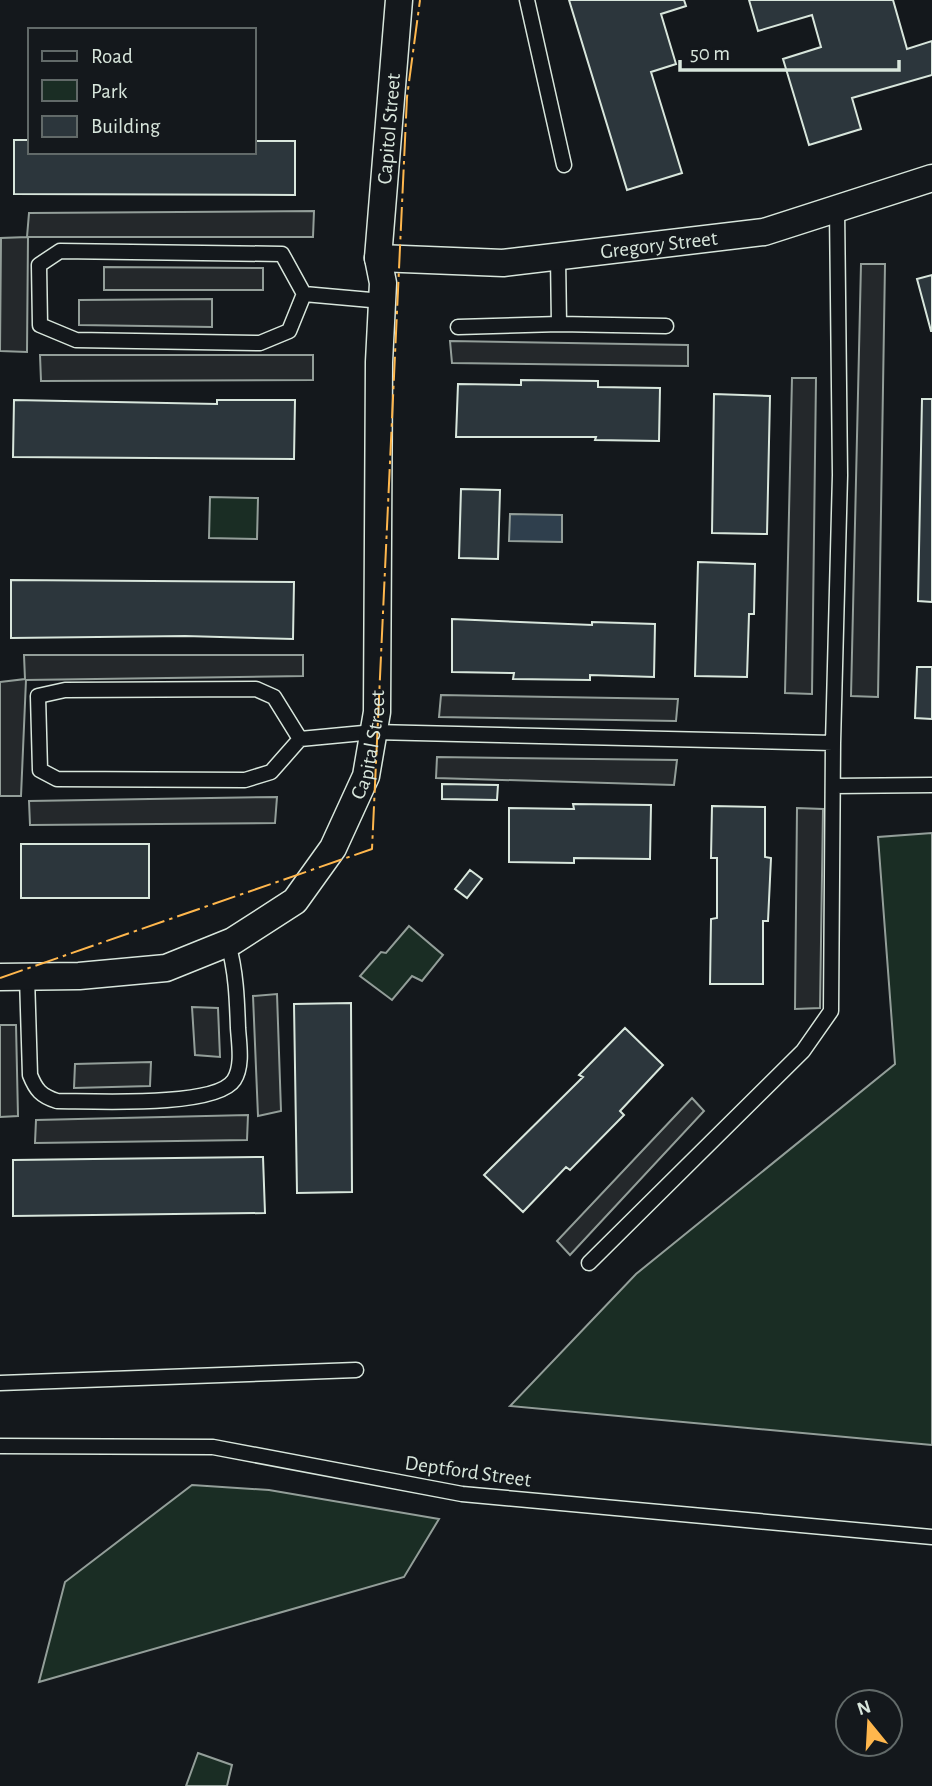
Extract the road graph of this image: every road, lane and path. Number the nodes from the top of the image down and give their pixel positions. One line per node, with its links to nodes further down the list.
1 (399, 0): 7 (street, Capitol Street)
2 (527, 0): 3 (lane)
3 (564, 165)
4 (932, 178): 5 (street, Gregory Street)
5 (837, 208): 6 (street, Gregory Street); 15 (lane)
6 (558, 257): 7 (street, Gregory Street); 10 (lane)
7 (378, 258): 9 (street, Capital Street)
8 (304, 294): 8 (lane); 9 (lane)
9 (382, 302): 13 (street, Capital Street)
10 (559, 324): 11 (lane); 12 (lane)
11 (666, 326)
12 (458, 327)
13 (374, 732): 14 (lane); 15 (lane); 18 (street, Capital Street)
14 (300, 739): 14 (lane)
15 (833, 743): 17 (lane)
16 (932, 785): 17 (lane)
17 (834, 786): 21 (lane)
18 (228, 943): 20 (street, Capital Street); 20 (lane)
19 (0, 976): 20 (street, Capital Street)
20 (27, 976)
21 (589, 1263)
22 (356, 1370): 23 (lane)
23 (0, 1383)
24 (0, 1446): 25 (lane, Deptford Street)
25 (932, 1537)

